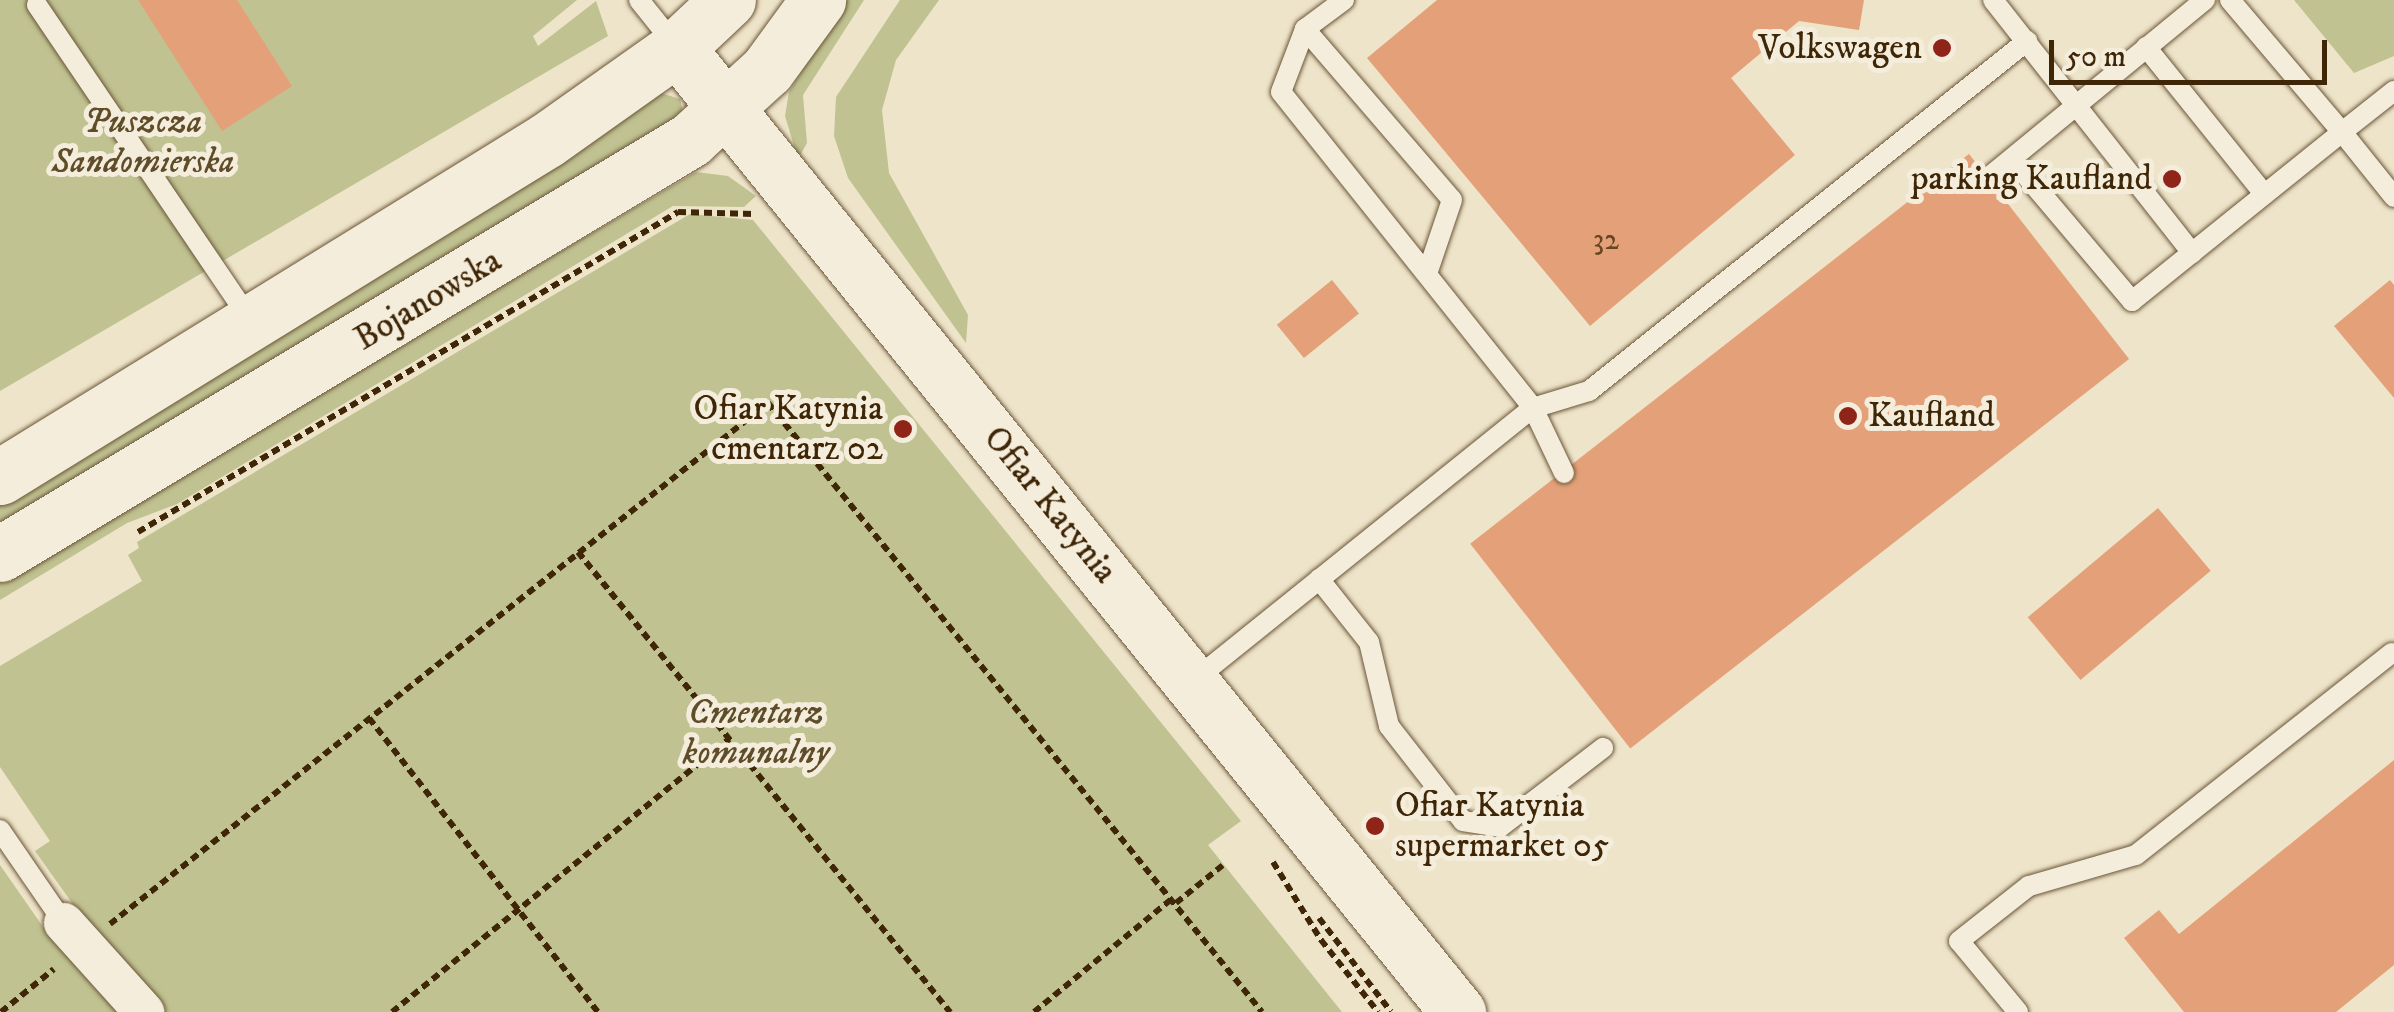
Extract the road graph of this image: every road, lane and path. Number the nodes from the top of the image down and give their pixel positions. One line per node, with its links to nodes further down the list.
1 (638, 0): 12 (lane, Ofiar Katynia)
2 (728, 0): 12 (main road, Bojanowska)
3 (818, 0): 15 (main road, Bojanowska)
4 (1344, 0): 9 (lane)
5 (1993, 0): 10 (lane)
6 (2206, 0): 11 (lane)
7 (2230, 0): 16 (lane)
8 (37, 5): 24 (lane)
9 (1306, 29): 23 (lane); 23 (lane)
10 (2028, 41): 14 (lane); 25 (lane)
11 (2146, 47): 14 (lane); 19 (lane)
12 (677, 48): 15 (main road, Ofiar Katynia); 24 (main road, Bojanowska)
13 (2394, 92): 16 (lane)
14 (2074, 105): 17 (lane); 22 (lane)
15 (730, 107): 30 (main road, Bojanowska); 33 (main road, Ofiar Katynia)
16 (2342, 132): 19 (lane); 20 (lane)
17 (2012, 159): 18 (lane); 22 (lane)
18 (1988, 178)
19 (2264, 194): 22 (lane)
20 (2394, 197)
21 (761, 216): 28 (path)
22 (2192, 253)
23 (1427, 274): 25 (lane)
24 (251, 322): 27 (main road, Bojanowska)
25 (1533, 408): 26 (lane); 31 (lane)
26 (1564, 473)
27 (0, 477)
28 (138, 532)
29 (578, 552): 34 (path); 35 (path); 40 (path)
30 (0, 554)
31 (1320, 579): 33 (lane); 36 (lane)
32 (2392, 653): 52 (lane)
33 (1193, 681): 51 (main road, Ofiar Katynia)
34 (369, 718): 41 (path); 42 (path)
35 (729, 740): 41 (path); 47 (path)
36 (1603, 748)
37 (0, 830): 42 (lane)
38 (1268, 854): 50 (path)
39 (1223, 865): 40 (path)
40 (1174, 900): 48 (path); 49 (path)
41 (518, 910): 45 (path); 46 (path)
42 (74, 933): 43 (path); 44 (street)
43 (0, 1012)
44 (144, 1012)
45 (392, 1012)
46 (598, 1012)
47 (950, 1012)
48 (1034, 1012)
49 (1262, 1012)
50 (1378, 1012)
51 (1458, 1012)
52 (2018, 1012)

